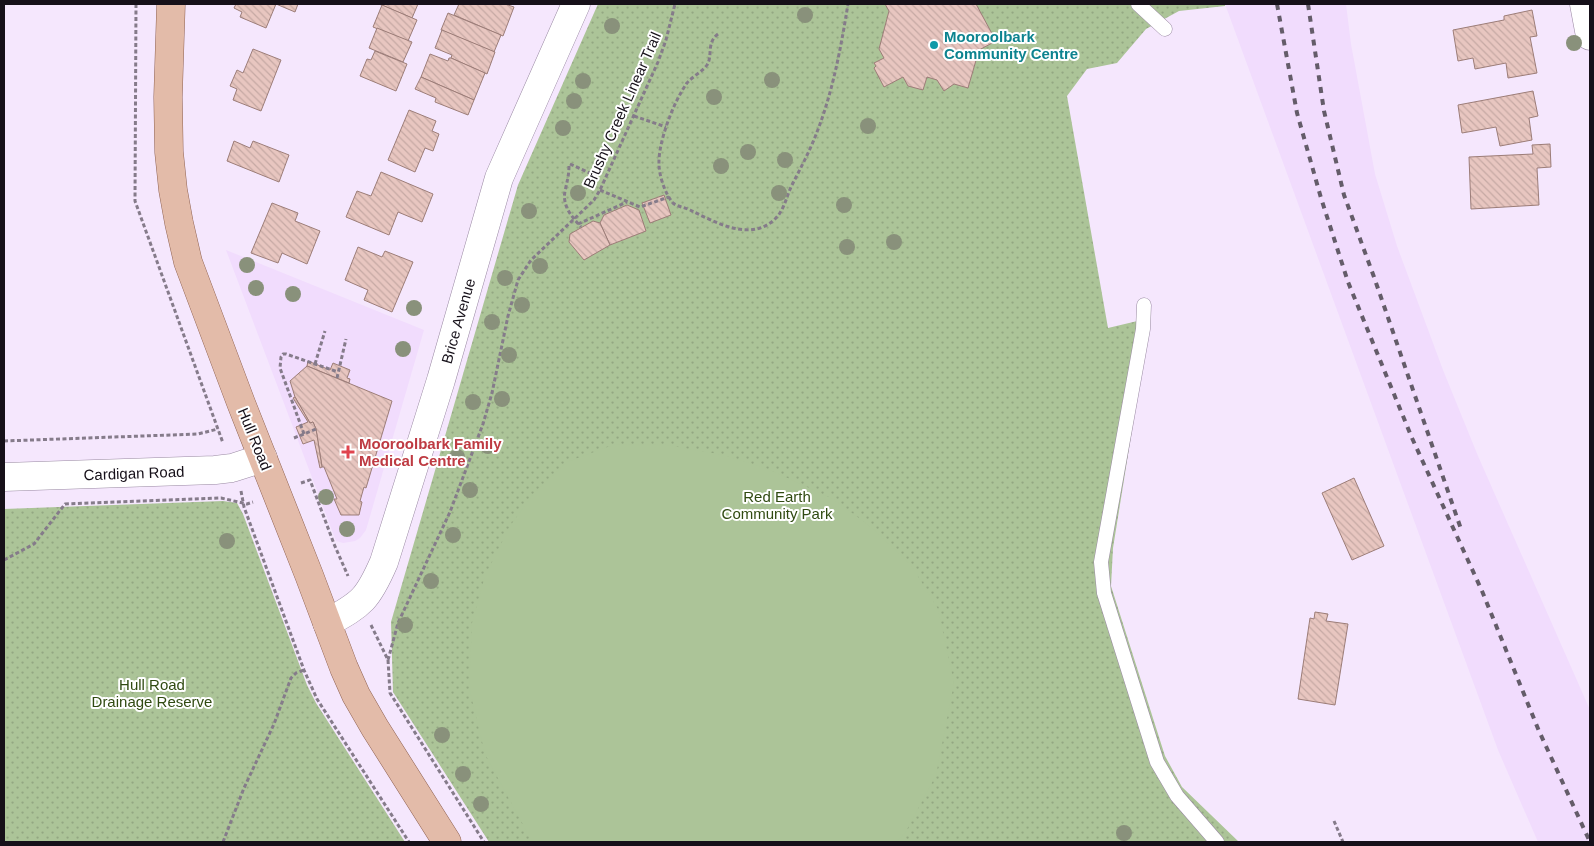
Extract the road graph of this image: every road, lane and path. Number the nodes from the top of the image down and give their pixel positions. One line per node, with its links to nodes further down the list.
1 (171, 4): 32 (main road, Hull Road)
2 (576, 4): 40 (street, Brice Avenue)
3 (675, 4): 10 (path, Brushy Creek Linear Trail)
4 (848, 4): 15 (path)
5 (1138, 4): 7 (lane)
6 (1584, 4): 9 (street)
7 (1165, 29)
8 (718, 34): 11 (path)
9 (1590, 36)
10 (634, 116): 11 (path); 13 (path, Brushy Creek Linear Trail)
11 (666, 127): 15 (path)
12 (596, 176): 18 (path)
13 (600, 190): 14 (path); 18 (path, Brushy Creek Linear Trail)
14 (616, 197): 16 (path); 17 (path)
15 (669, 197): 16 (path)
16 (627, 202): 17 (path)
17 (619, 207): 19 (path)
18 (574, 220): 19 (path); 42 (path, Brushy Creek Linear Trail)
19 (578, 224): 20 (path)
20 (581, 227)
21 (1144, 305): 49 (lane)
22 (325, 331): 24 (path)
23 (346, 339): 25 (path)
24 (315, 364): 25 (path); 29 (path)
25 (338, 372): 26 (path)
26 (337, 378)
27 (218, 430): 31 (path)
28 (316, 430): 29 (path)
29 (304, 434): 30 (path)
30 (294, 438)
31 (4, 441)
32 (263, 458): 33 (street, Cardigan Road); 40 (main road, Hull Road)
33 (4, 477)
34 (302, 483): 38 (path)
35 (241, 491): 37 (path)
36 (252, 502): 37 (path)
37 (243, 503): 39 (path); 43 (path)
38 (338, 554)
39 (4, 560)
40 (327, 623): 47 (main road, Hull Road)
41 (379, 642): 42 (path)
42 (388, 660): 48 (path)
43 (304, 670): 45 (path); 46 (path)
44 (1334, 821): 50 (path)
45 (223, 842)
46 (409, 842)
47 (448, 842)
48 (484, 842)
49 (1217, 842)
50 (1343, 842)

